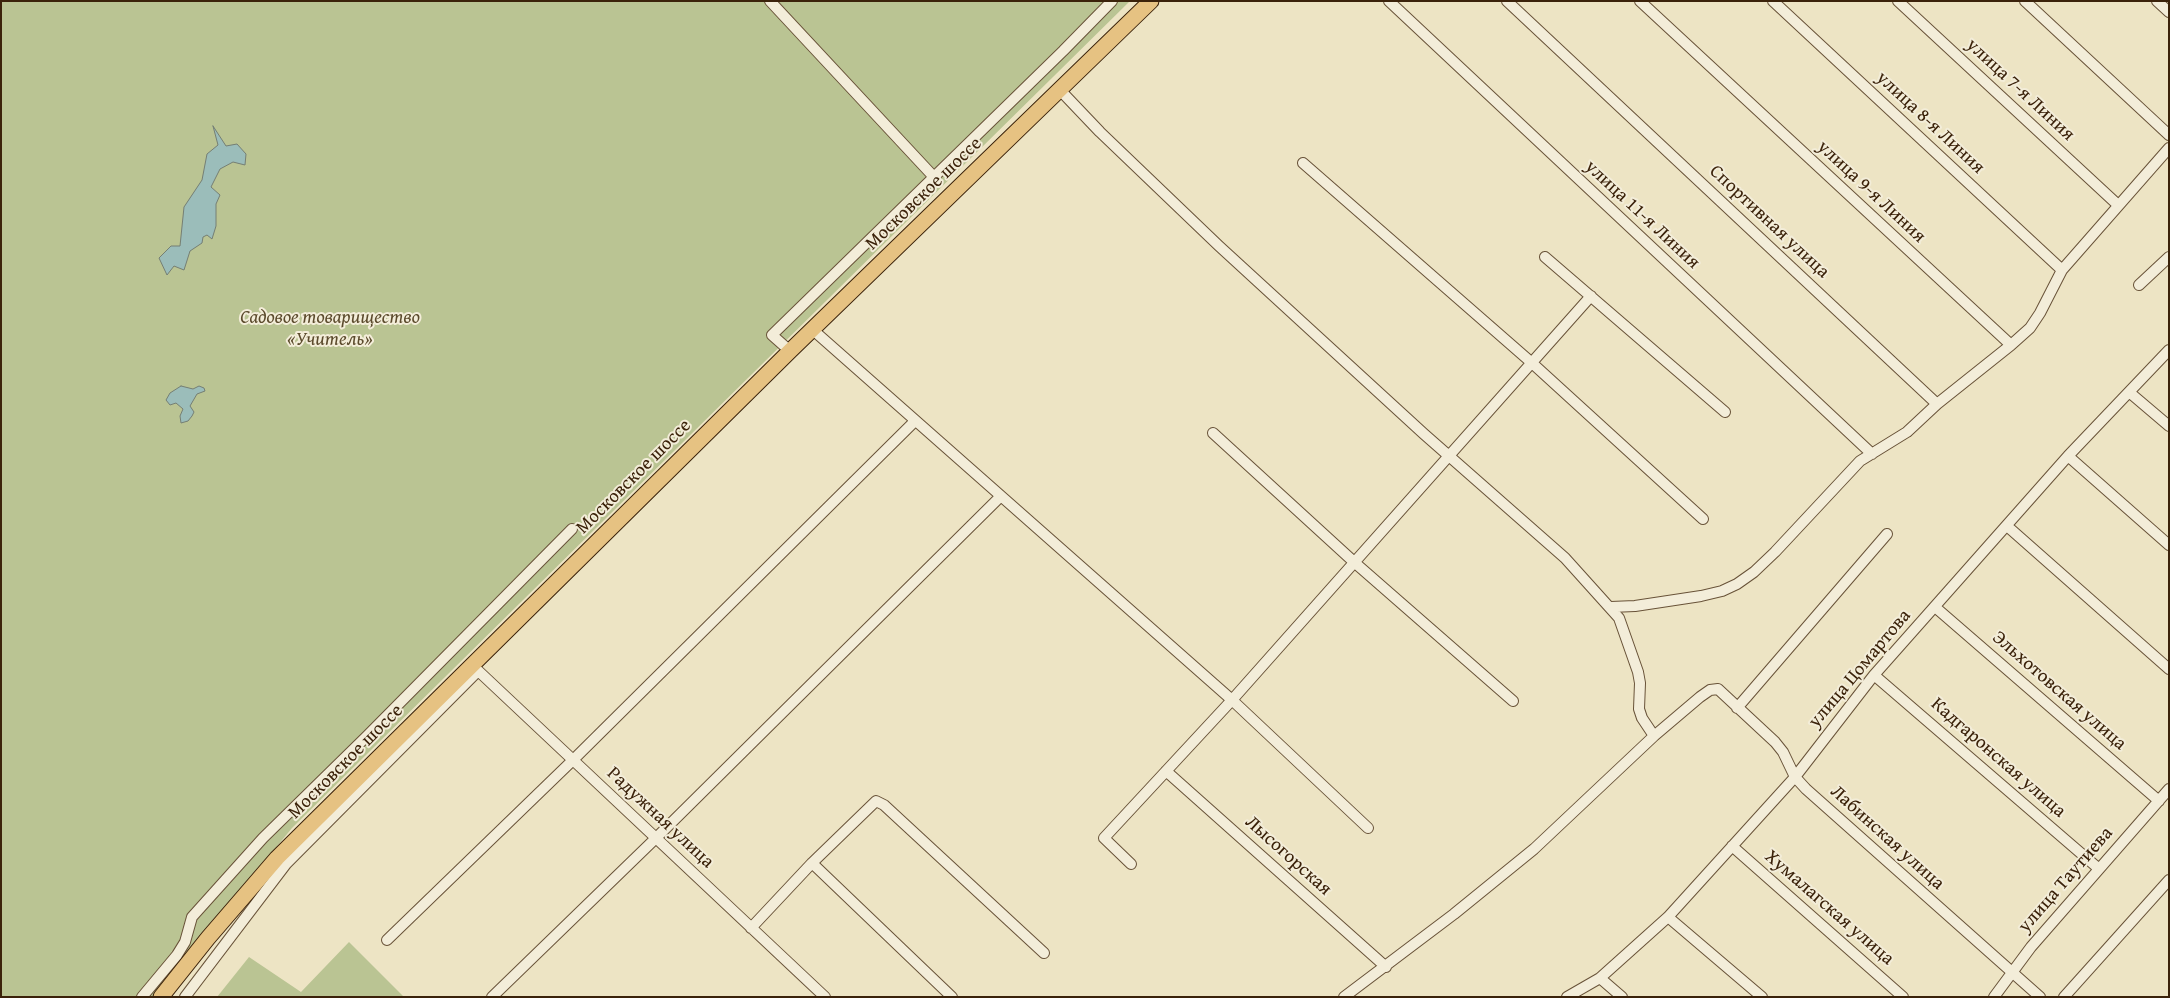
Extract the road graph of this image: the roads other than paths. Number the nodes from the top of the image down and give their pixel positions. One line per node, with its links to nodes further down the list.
1 (770, 1): 16 (street)
2 (1112, 1): 16 (street)
3 (1150, 1): 12 (highway, Московское шоссе)
4 (1389, 1): 35 (street, улица 11-я Линия)
5 (1507, 1): 29 (street, Спортивная улица)
6 (1640, 1): 24 (street, улица 9-я Линия)
7 (1773, 1): 20 (street, улица 8-я Линия)
8 (1898, 1): 17 (street, улица 7-я Линия)
9 (2025, 1): 13 (street)
10 (2157, 1): 11 (street)
11 (2169, 12)
12 (1060, 90): 23 (highway, Московское шоссе); 34 (street)
13 (2169, 135)
14 (2169, 148): 17 (street)
15 (1303, 163): 27 (street)
16 (933, 176): 26 (street)
17 (2118, 204): 20 (street)
18 (1545, 257): 22 (street)
19 (2169, 257): 21 (street)
20 (2062, 270): 24 (street)
21 (2139, 285)
22 (1591, 296): 27 (street); 30 (street)
23 (813, 330): 26 (highway, Московское шоссе); 31 (street)
24 (2011, 345): 29 (street)
25 (2169, 350): 28 (street, улица Цомартова)
26 (790, 351): 46 (highway, Московское шоссе)
27 (1532, 363): 34 (street); 38 (street)
28 (2129, 392): 32 (street); 36 (street, улица Цомартова)
29 (1937, 404): 35 (street)
30 (1725, 412)
31 (915, 421): 37 (street); 53 (street)
32 (2169, 426)
33 (1213, 433): 43 (street)
34 (1448, 454): 43 (street); 44 (street)
35 (1872, 454): 44 (street)
36 (2068, 456): 39 (street, улица Цомартова); 42 (street)
37 (1001, 496): 49 (street); 59 (street)
38 (1703, 519)
39 (2006, 526): 45 (street, улица Цомартова); 47 (street)
40 (572, 529): 72 (street)
41 (1887, 534): 51 (street)
42 (2169, 545)
43 (1354, 562): 49 (street); 50 (street)
44 (1611, 607): 52 (street)
45 (1935, 607): 48 (street, улица Цомартова); 57 (street, Эльхотовская улица)
46 (475, 668): 53 (street, Радужная улица); 73 (highway, Московское шоссе); 74 (street)
47 (2169, 669)
48 (1874, 675): 55 (street, улица Цомартова); 63 (street, Кадгаронская улица)
49 (1232, 700): 54 (street); 58 (street)
50 (1513, 701)
51 (1737, 708): 52 (street, Лабинская улица); 55 (street, Лабинская улица)
52 (1654, 736): 69 (street)
53 (573, 760): 59 (street, Радужная улица); 67 (street)
54 (1166, 771): 62 (street); 69 (street, Лысогорская)
55 (1795, 777): 60 (street, улица Цомартова); 70 (street, Лабинская улица)
56 (2169, 790): 57 (street, улица Таутиева)
57 (2160, 801): 63 (street, улица Таутиева)
58 (1368, 828)
59 (656, 838): 66 (street, Радужная улица); 75 (street)
60 (1732, 846): 65 (street, улица Цомартова); 82 (street, Хумалагская улица)
61 (812, 863): 66 (street); 68 (street); 77 (street)
62 (1131, 864)
63 (2098, 868): 70 (street, улица Таутиева)
64 (2169, 880): 85 (street)
65 (1668, 917): 71 (street, улица Цомартова); 81 (street)
66 (751, 928): 76 (street, Радужная улица)
67 (387, 940)
68 (1044, 953)
69 (1386, 966): 78 (street)
70 (2011, 972): 83 (street, улица Таутиева); 84 (street, Лабинская улица)
71 (1600, 978): 79 (street, улица Цомартова); 80 (street)
72 (142, 997)
73 (161, 997)
74 (185, 997)
75 (492, 997)
76 (825, 997)
77 (952, 997)
78 (1344, 997)
79 (1567, 997)
80 (1622, 997)
81 (1762, 997)
82 (1903, 997)
83 (1994, 997)
84 (2040, 997)
85 (2064, 997)

